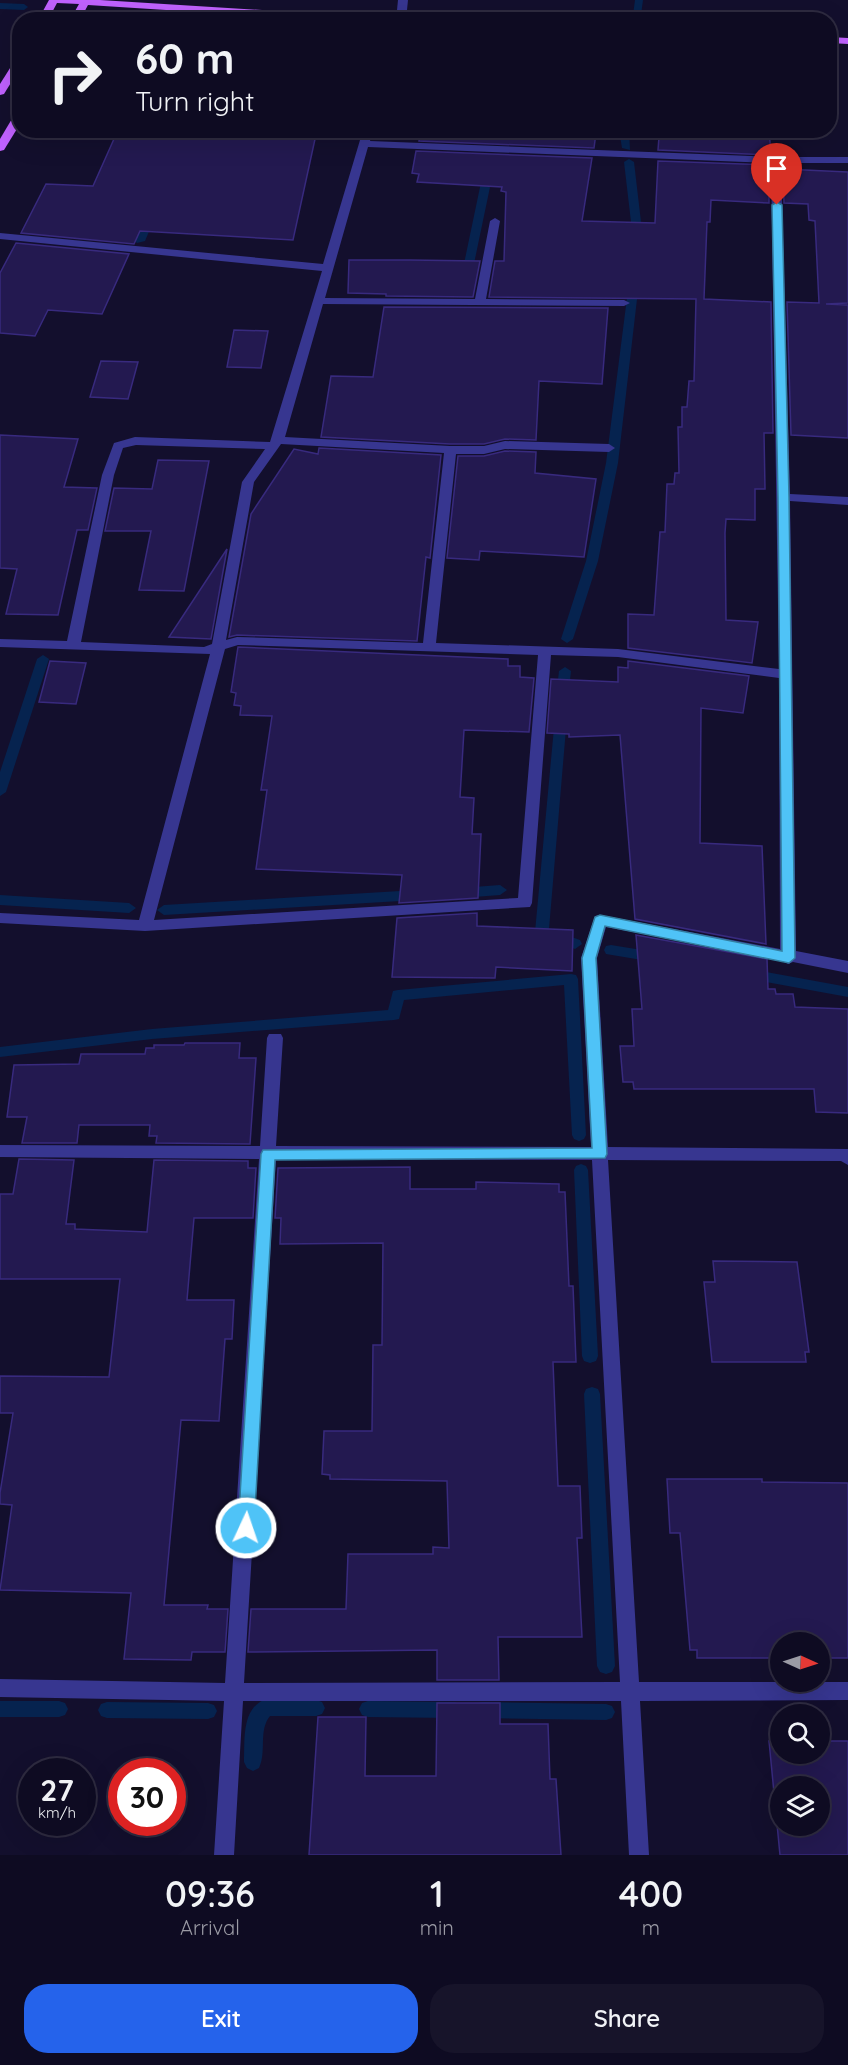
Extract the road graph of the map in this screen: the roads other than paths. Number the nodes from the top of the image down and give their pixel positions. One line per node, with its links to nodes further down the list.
1 (54, 0): 2 (main road)
2 (86, 1): 3 (main road)
3 (253, 12)
4 (12, 72): 5 (main road)
5 (0, 92)
6 (12, 128): 9 (main road)
7 (366, 138): 8 (street)
8 (364, 144): 10 (street); 14 (street)
9 (0, 148)
10 (776, 160): 11 (street); 21 (street)
11 (848, 160)
12 (495, 220): 16 (street)
13 (0, 236): 14 (street)
14 (328, 268): 15 (street)
15 (318, 301): 16 (street); 18 (street)
16 (480, 302): 17 (street)
17 (624, 303)
18 (276, 443): 20 (street); 24 (street); 26 (street)
19 (609, 448): 20 (street)
20 (450, 450): 25 (street)
21 (784, 497): 22 (street); 28 (street)
22 (848, 501)
23 (0, 644): 24 (street)
24 (73, 646): 26 (street)
25 (429, 646): 26 (street); 27 (street)
26 (218, 649): 30 (street)
27 (545, 649): 28 (street); 30 (street)
28 (785, 674): 31 (street)
29 (0, 918): 30 (street)
30 (145, 926)
31 (789, 958): 32 (street); 36 (street)
32 (848, 967)
33 (275, 1038): 35 (street)
34 (0, 1151): 35 (street)
35 (268, 1154): 36 (street); 40 (street)
36 (599, 1154): 37 (street); 41 (street)
37 (848, 1158)
38 (0, 1688): 40 (street)
39 (848, 1691): 41 (street)
40 (236, 1692): 41 (street); 42 (street)
41 (629, 1692): 43 (street)
42 (224, 1855)
43 (639, 1855)

